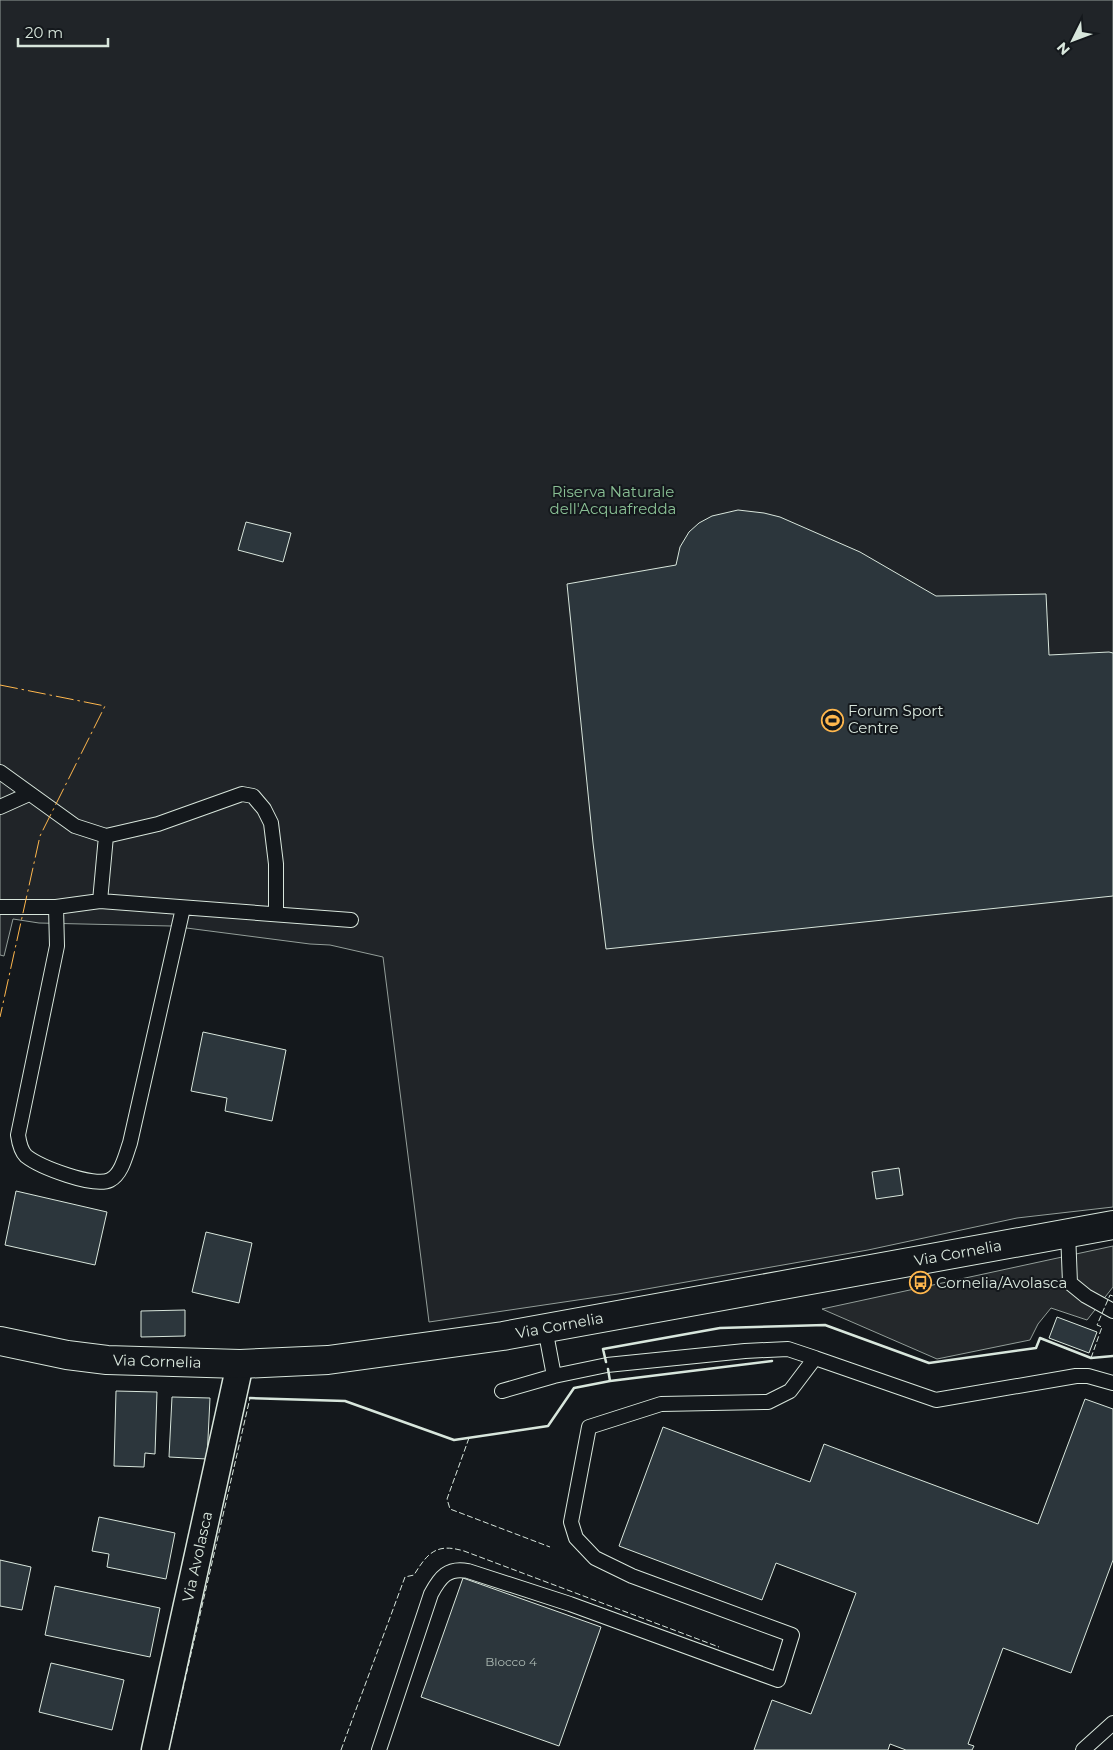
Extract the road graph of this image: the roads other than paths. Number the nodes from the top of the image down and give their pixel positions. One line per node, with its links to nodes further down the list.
1 (0, 772): 2 (lane)
2 (29, 794): 3 (lane); 4 (lane)
3 (0, 806)
4 (106, 836): 5 (lane); 9 (lane)
5 (100, 901): 6 (lane); 8 (lane)
6 (56, 906): 7 (lane); 8 (lane)
7 (0, 907)
8 (183, 908): 9 (lane)
9 (276, 914): 10 (lane)
10 (351, 920)
11 (1113, 1225): 12 (street, Via Cornelia)
12 (1068, 1232): 13 (lane); 14 (street, Via Cornelia)
13 (1113, 1311)
14 (544, 1328): 17 (street, Via Cornelia); 18 (lane)
15 (0, 1341): 17 (street, Via Cornelia)
16 (815, 1358): 18 (lane); 19 (lane); 23 (lane)
17 (240, 1364): 22 (street, Via Avolasca)
18 (554, 1376): 20 (lane)
19 (1113, 1383)
20 (502, 1391)
21 (1113, 1723): 24 (lane)
22 (155, 1750)
23 (379, 1750)
24 (1083, 1750)

